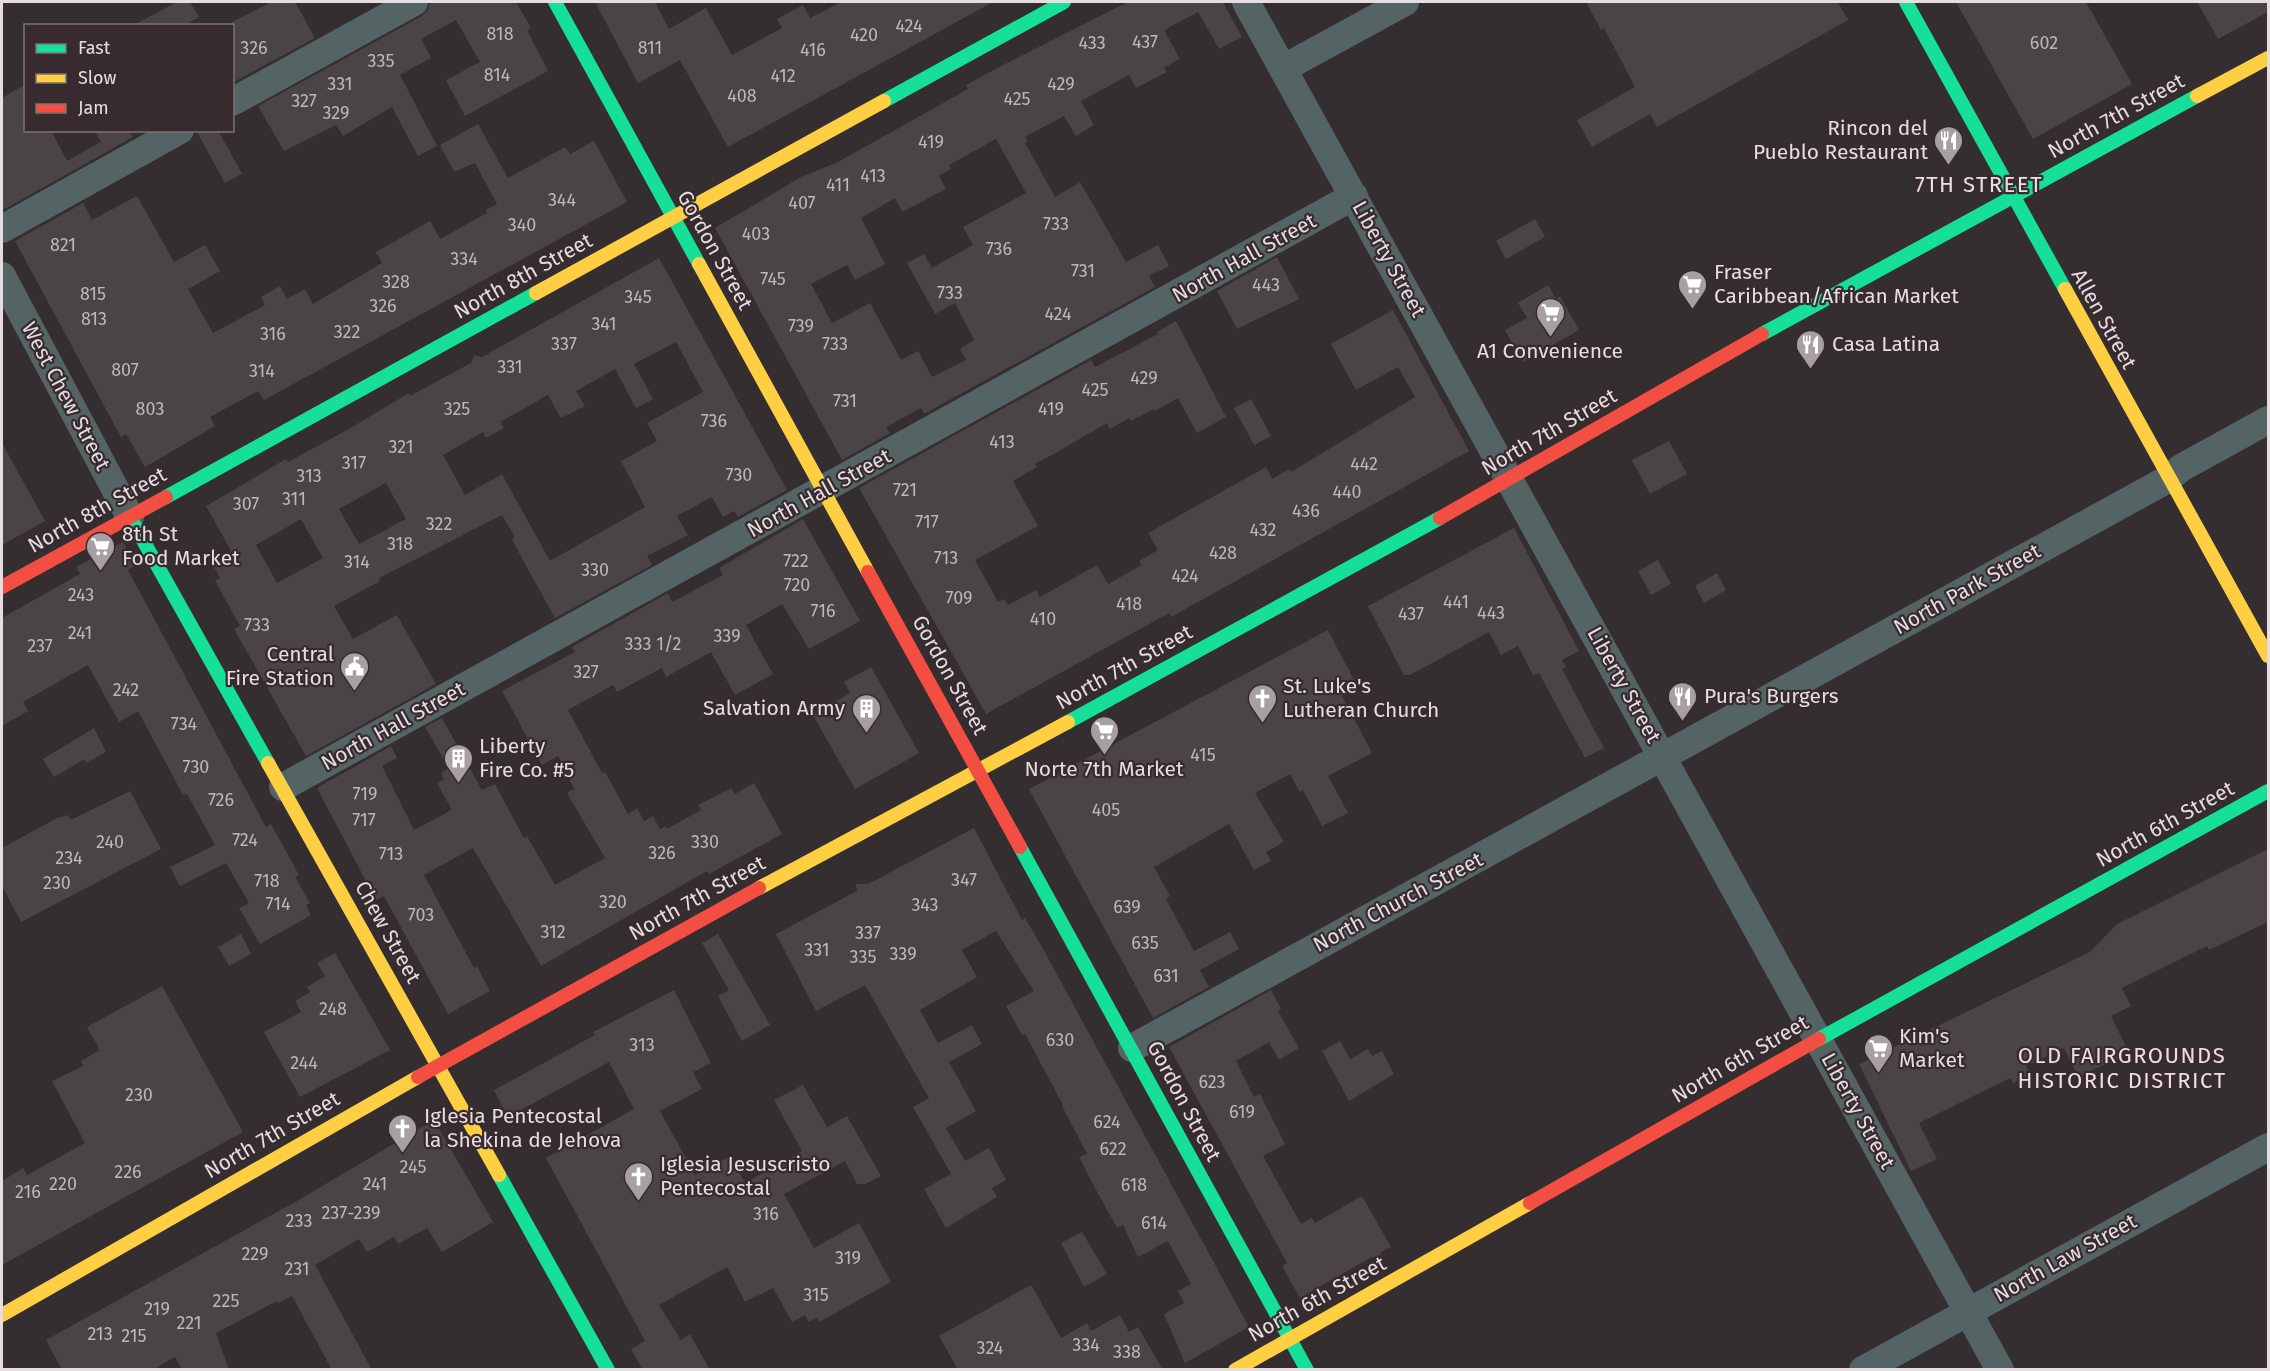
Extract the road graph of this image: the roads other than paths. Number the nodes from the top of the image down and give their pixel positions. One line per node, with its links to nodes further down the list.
1 (414, 2): 9 (street)
2 (555, 2): 13 (street, Gordon Street)
3 (1064, 2): 13 (street, North 8th Street)
4 (1246, 2): 8 (street, Liberty Street)
5 (1405, 2): 8 (street)
6 (1906, 2): 12 (street, Allen Street)
7 (2268, 58): 12 (street, North 7th Street)
8 (1284, 68): 11 (street, Liberty Street)
9 (234, 101)
10 (176, 132): 14 (street)
11 (1354, 196): 17 (street, Liberty Street); 19 (street, North Hall Street)
12 (2013, 197): 17 (street, North 7th Street); 18 (street, Allen Street)
13 (674, 217): 19 (street, Gordon Street); 20 (street, North 8th Street)
14 (2, 229)
15 (2, 276): 20 (street, West Chew Street)
16 (2268, 420): 18 (street, North Park Street)
17 (1511, 478): 23 (street, Liberty Street); 24 (street, North 7th Street)
18 (2168, 479): 22 (street, Allen Street); 23 (street, North Park Street)
19 (824, 491): 24 (street, Gordon Street); 25 (street, North Hall Street)
20 (130, 517): 21 (street, North 8th Street); 25 (street, Chew Street)
21 (2, 586)
22 (2268, 656)
23 (1664, 756): 27 (street, Liberty Street); 28 (street, North Church Street)
24 (980, 770): 28 (street, Gordon Street); 29 (street, North 7th Street)
25 (283, 787): 29 (street, Chew Street)
26 (2268, 792): 27 (street, North 6th Street)
27 (1819, 1039): 31 (street, Liberty Street); 33 (street, North 6th Street)
28 (1132, 1048): 33 (street, Gordon Street)
29 (439, 1065): 32 (street, North 7th Street); 34 (street, Chew Street)
30 (2268, 1147): 31 (street, North Law Street)
31 (1968, 1311): 37 (street, North Law Street); 38 (street, Liberty Street)
32 (2, 1315)
33 (1290, 1339): 35 (street, North 6th Street); 36 (street, Gordon Street)
34 (608, 1370)
35 (1235, 1370)
36 (1307, 1370)
37 (1863, 1370)
38 (2000, 1370)

